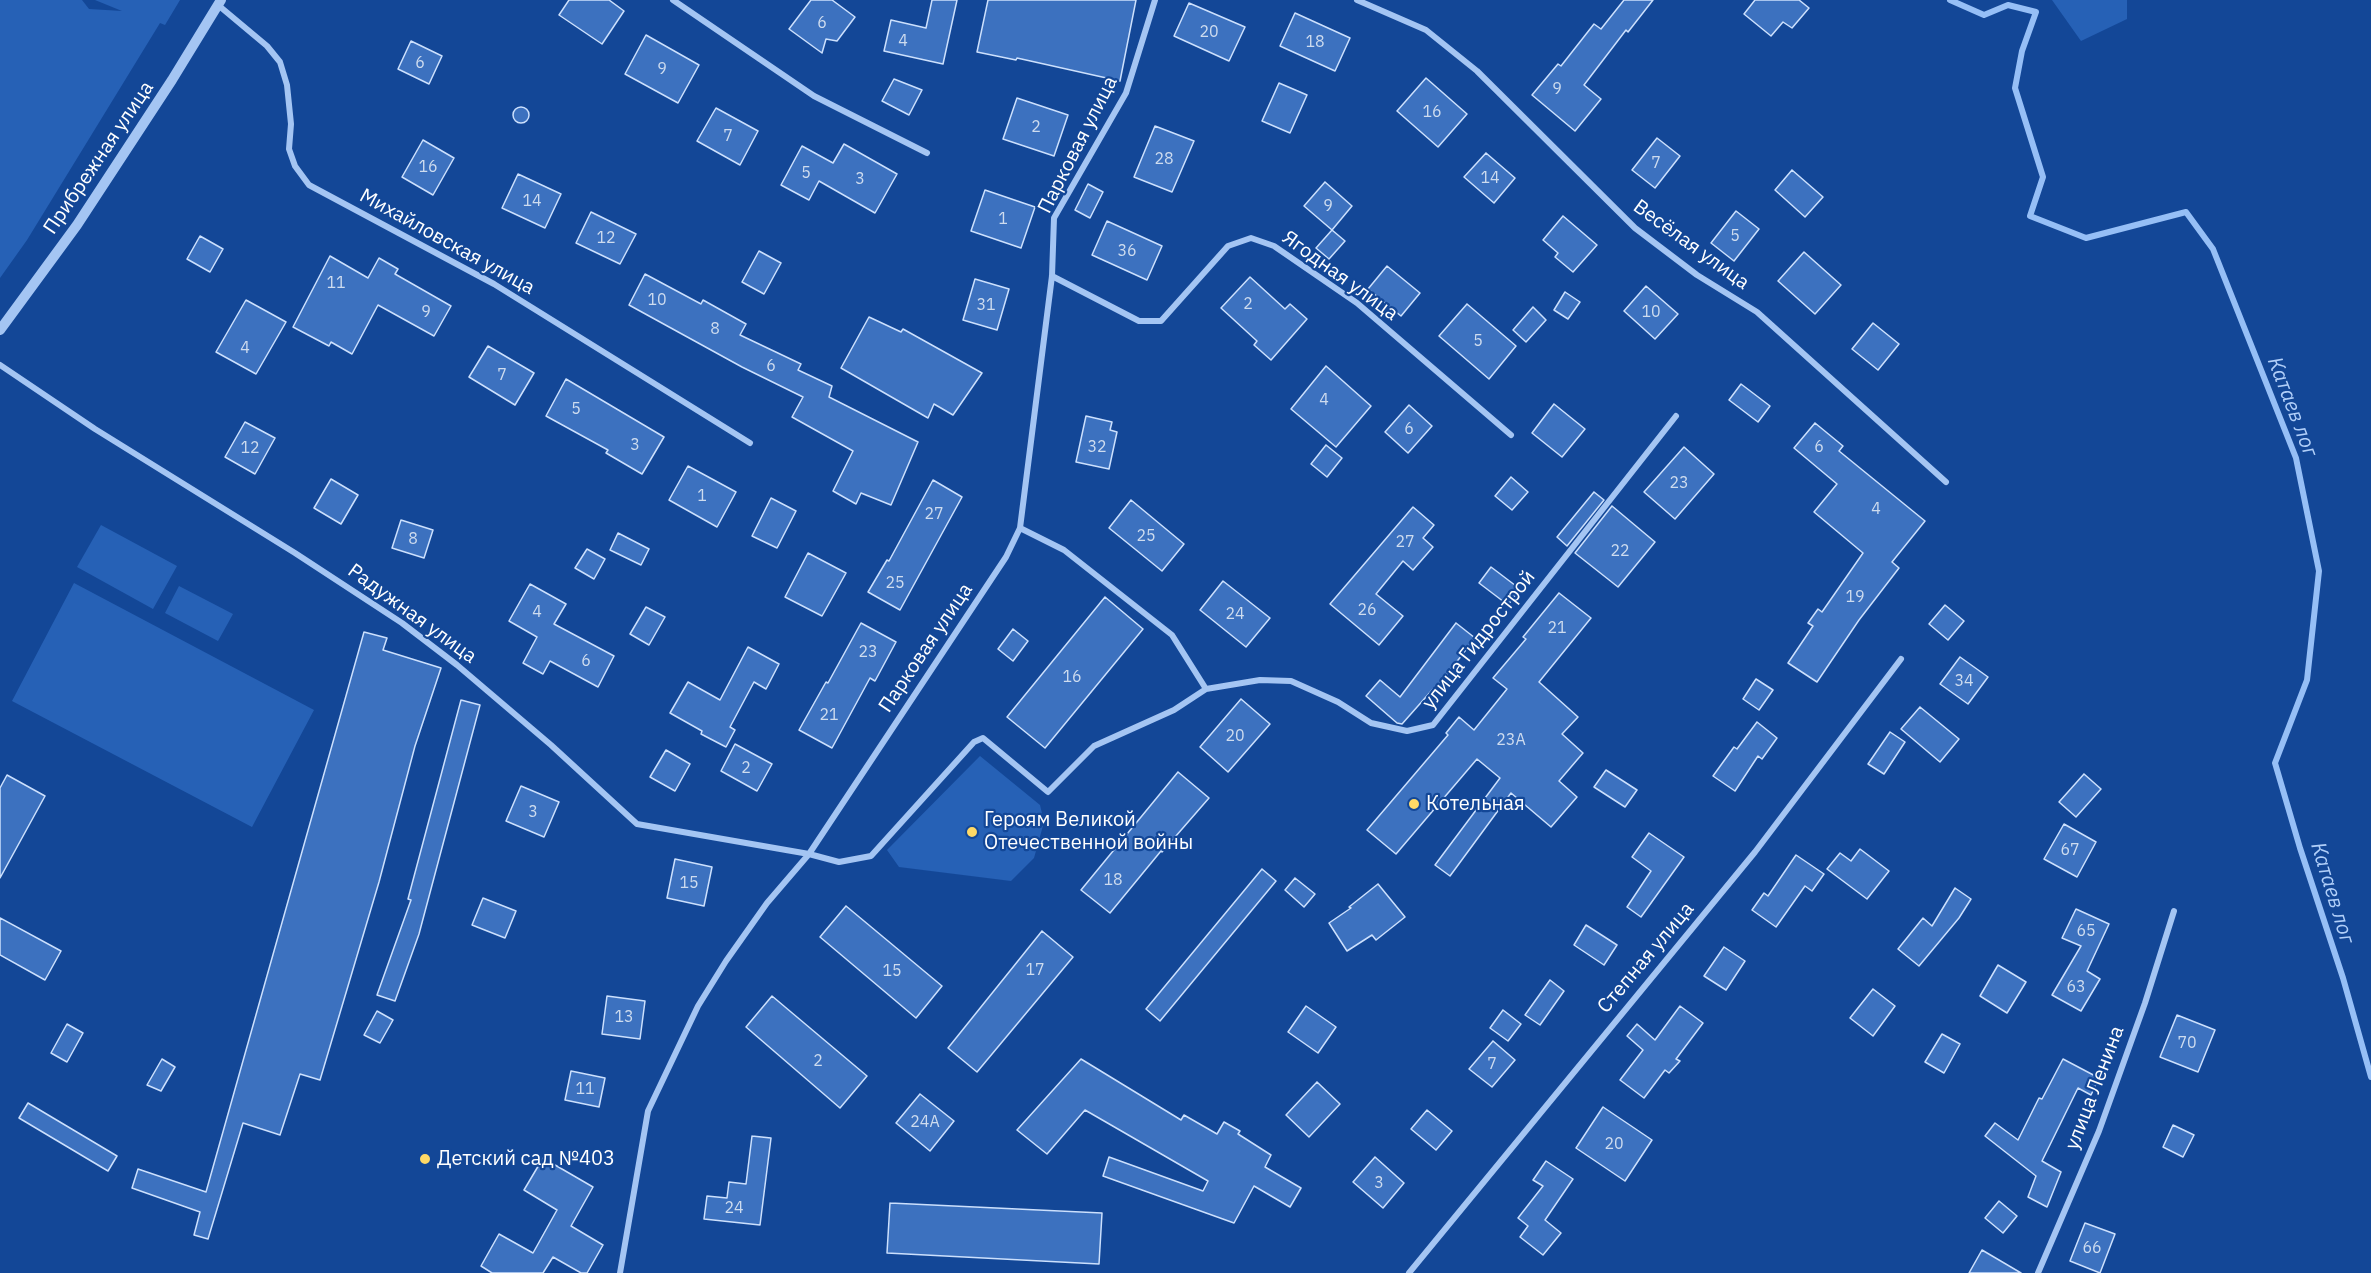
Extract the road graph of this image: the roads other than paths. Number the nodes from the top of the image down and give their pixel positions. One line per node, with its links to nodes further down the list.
1 (673, 0): 5 (street)
2 (1155, 0): 6 (street, Парковая улица)
3 (1357, 0): 12 (street, Весёлая улица)
4 (219, 2): 7 (street, Прибрежная улица); 11 (street, Михайловская улица)
5 (927, 153)
6 (1052, 276): 10 (street, Ягодная улица); 13 (street, Парковая улица)
7 (0, 330)
8 (0, 365): 16 (street, Радужная улица)
9 (1676, 416): 15 (street, улица Гидрострой)
10 (1511, 435)
11 (750, 443)
12 (1946, 482)
13 (1020, 528): 15 (street); 16 (street, Парковая улица)
14 (1901, 659): 19 (street, Степная улица)
15 (1206, 689): 16 (street, улица Гидрострой)
16 (809, 854): 18 (street, Парковая улица)
17 (2174, 911): 20 (street, улица Ленина)
18 (620, 1273)
19 (1409, 1273)
20 (2038, 1273)

